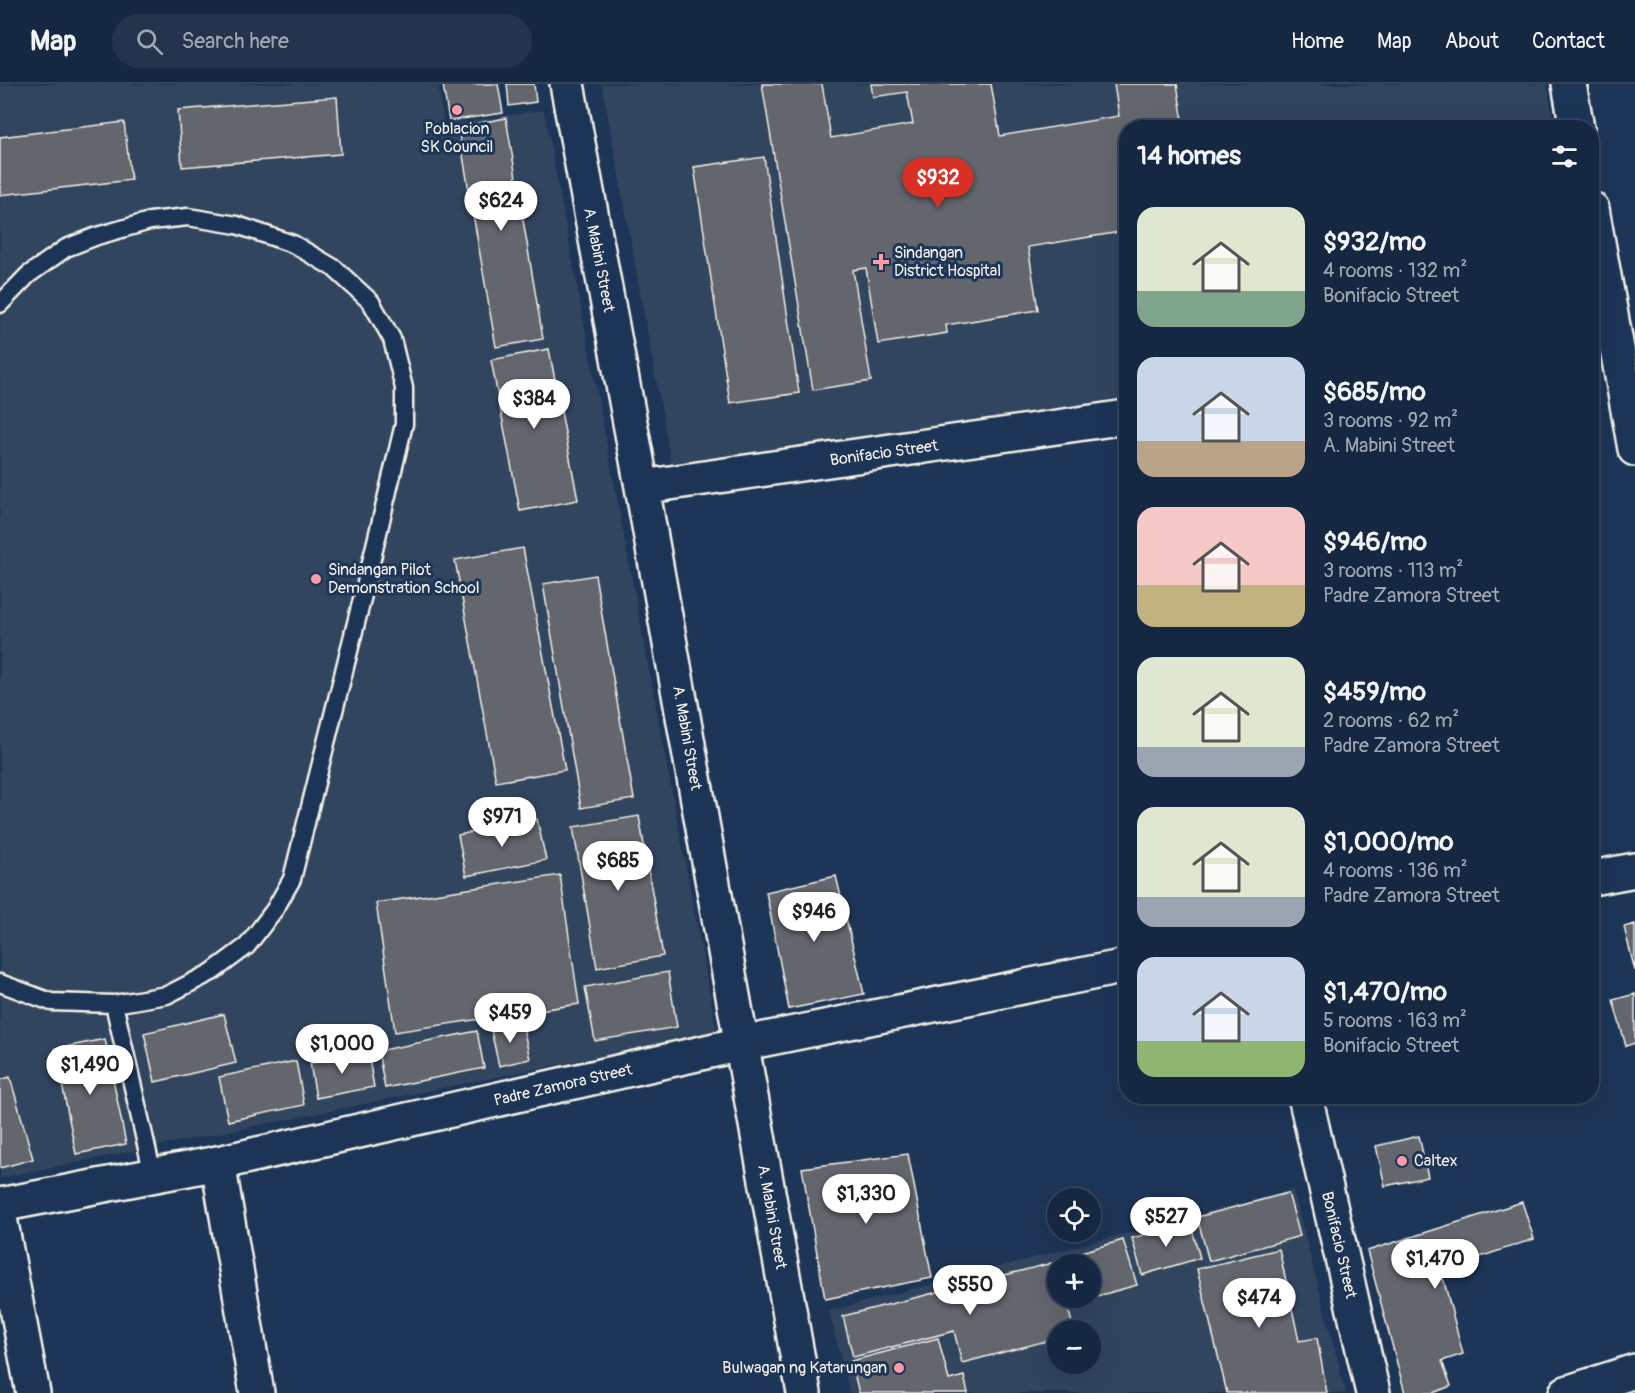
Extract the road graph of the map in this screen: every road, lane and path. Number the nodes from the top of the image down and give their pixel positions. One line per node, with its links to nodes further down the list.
1 (567, 84): 8 (street, A. Mabini Street)
2 (1569, 84): 3 (street)
3 (1576, 120)
4 (1599, 248): 7 (street)
5 (0, 304): 13 (lane)
6 (1119, 418): 8 (street, Bonifacio Street)
7 (1635, 449)
8 (642, 487): 14 (street, A. Mabini Street)
9 (1635, 870): 10 (street)
10 (1599, 877)
11 (1119, 967): 14 (street, Padre Zamora Street)
12 (0, 983): 13 (lane)
13 (114, 1004): 17 (lane)
14 (741, 1044): 16 (street, Padre Zamora Street); 23 (street, A. Mabini Street)
15 (1307, 1104): 24 (street, Bonifacio Street)
16 (219, 1163): 17 (street, Padre Zamora Street); 22 (street)
17 (153, 1175): 18 (street, Padre Zamora Street)
18 (0, 1205)
19 (0, 1218): 21 (street)
20 (1635, 1371): 25 (street)
21 (33, 1393)
22 (257, 1393)
23 (804, 1393)
24 (1373, 1393)
25 (1566, 1393)

